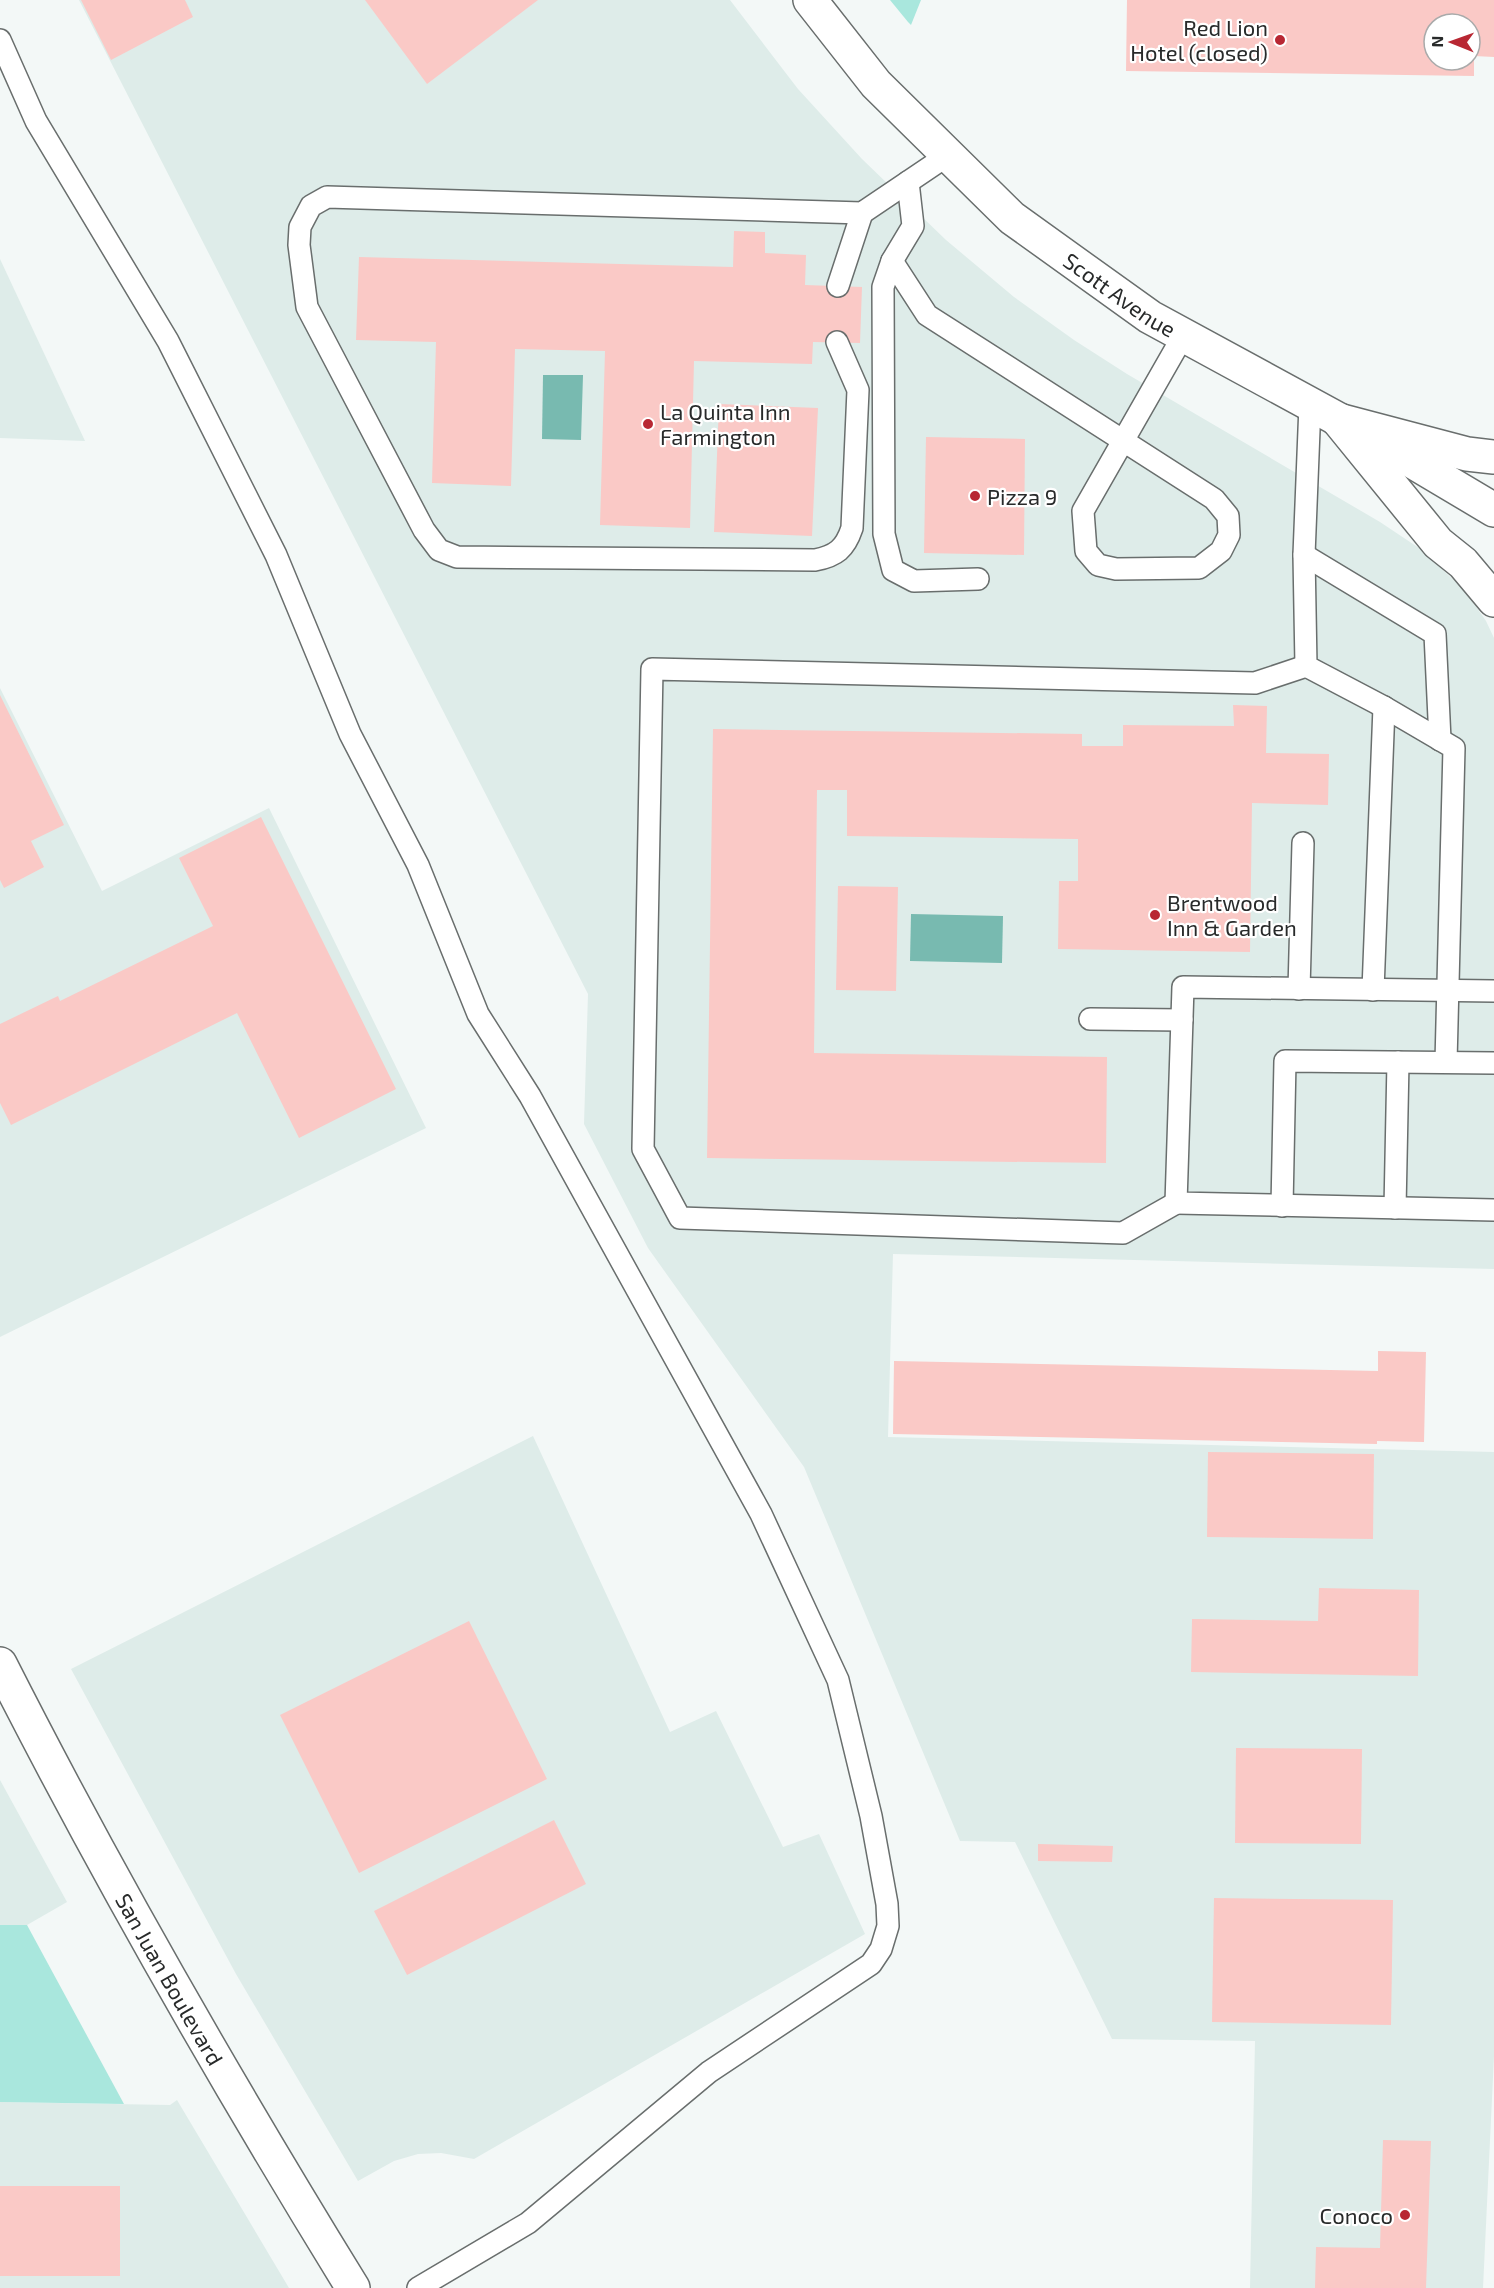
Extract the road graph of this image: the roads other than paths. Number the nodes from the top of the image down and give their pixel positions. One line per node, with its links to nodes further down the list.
1 (810, 0): 3 (main road, Scott Avenue)
2 (0, 40): 36 (lane)
3 (948, 154): 4 (lane); 8 (main road, Scott Avenue)
4 (908, 182): 5 (lane); 6 (lane)
5 (862, 213): 7 (lane); 9 (lane)
6 (892, 261): 11 (lane); 15 (lane)
7 (838, 286)
8 (1183, 336): 10 (main road, Scott Avenue); 11 (lane)
9 (837, 342)
10 (1324, 412): 12 (main road); 13 (main road, Scott Avenue); 14 (lane); 16 (main road)
11 (1123, 440): 11 (lane)
12 (1494, 458)
13 (1494, 510)
14 (1304, 555): 17 (lane); 19 (lane)
15 (978, 579)
16 (1494, 600)
17 (1306, 666): 18 (lane); 30 (lane)
18 (1384, 707): 19 (lane); 22 (lane)
19 (1440, 740): 23 (lane)
20 (1303, 843): 21 (lane)
21 (1299, 989): 22 (lane); 26 (lane)
22 (1373, 990): 23 (lane)
23 (1447, 990): 24 (lane); 28 (lane)
24 (1494, 991)
25 (1090, 1019): 26 (lane)
26 (1182, 1020): 30 (lane)
27 (1398, 1062): 28 (lane); 31 (lane); 32 (lane)
28 (1446, 1062): 29 (lane)
29 (1494, 1063)
30 (1176, 1203): 31 (lane)
31 (1282, 1206): 32 (lane)
32 (1395, 1208): 33 (lane)
33 (1494, 1210)
34 (0, 1664): 35 (main road, San Juan Boulevard)
35 (353, 2288)
36 (418, 2288)

